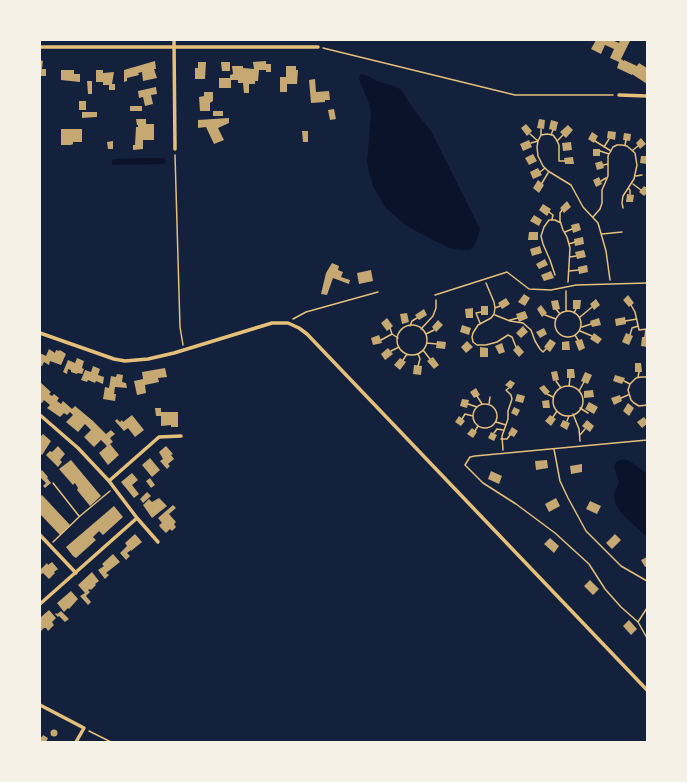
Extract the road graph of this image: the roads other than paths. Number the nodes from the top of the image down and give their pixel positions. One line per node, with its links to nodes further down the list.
1 (174, 40): 2 (street)
2 (174, 46): 3 (street); 4 (street); 7 (street)
3 (40, 47)
4 (318, 47)
5 (619, 95): 6 (street)
6 (647, 96)
7 (175, 149)
8 (647, 283): 9 (lane)
9 (435, 295)
10 (40, 333): 25 (street)
11 (40, 415): 15 (street)
12 (181, 436): 15 (street)
13 (647, 440): 14 (lane)
14 (554, 449): 20 (lane); 23 (lane)
15 (108, 481): 16 (street)
16 (137, 518): 18 (street); 19 (street)
17 (40, 535): 19 (street)
18 (158, 542)
19 (76, 573): 21 (street)
20 (647, 581)
21 (40, 604)
22 (647, 608): 23 (lane)
23 (638, 622): 24 (lane)
24 (647, 638)
25 (647, 690)
26 (40, 705): 27 (street)
27 (76, 742)

